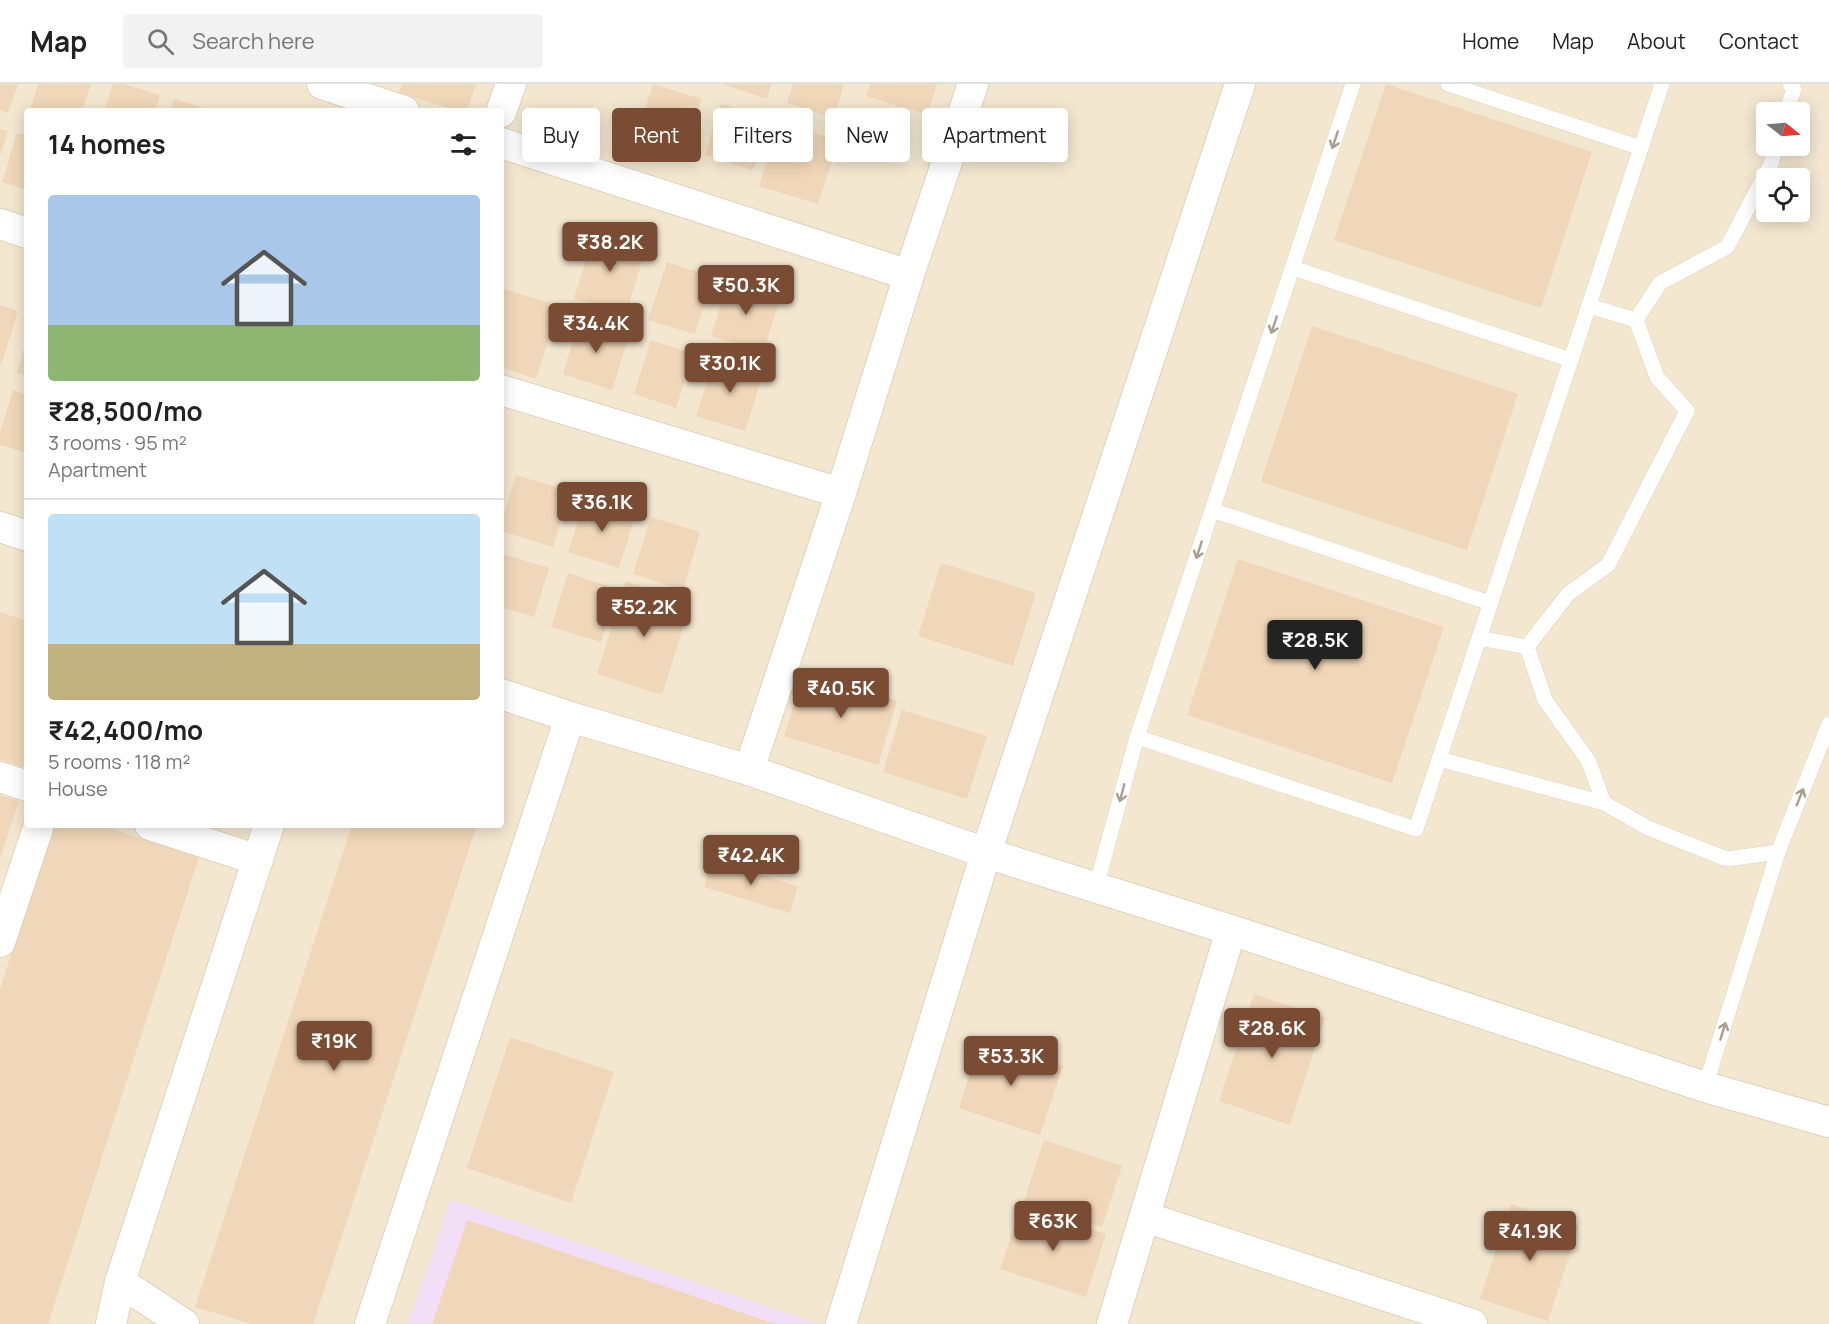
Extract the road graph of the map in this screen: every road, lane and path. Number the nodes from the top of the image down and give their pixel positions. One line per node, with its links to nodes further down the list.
1 (322, 84): 10 (street)
2 (511, 84): 11 (street)
3 (973, 84): 18 (street)
4 (1240, 84): 43 (street)
5 (1353, 84): 17 (lane, one-way to 17)
6 (1449, 84): 13 (lane)
7 (1662, 84): 13 (lane)
8 (1791, 84): 9 (lane)
9 (1789, 102)
10 (395, 108)
11 (502, 108)
12 (504, 144): 18 (street)
13 (1641, 148): 19 (lane)
14 (1774, 156): 20 (lane)
15 (0, 224): 16 (street)
16 (24, 232)
17 (1293, 268): 21 (lane); 24 (lane, one-way to 24)
18 (909, 275): 23 (street)
19 (1589, 306): 20 (lane); 21 (lane)
20 (1636, 320): 29 (lane)
21 (1571, 360): 27 (lane)
22 (504, 391): 23 (street)
23 (842, 494): 35 (street)
24 (1212, 510): 27 (lane); 33 (lane, one-way to 33)
25 (0, 526): 26 (street)
26 (24, 535)
27 (1490, 603): 28 (lane)
28 (1479, 638): 29 (lane); 34 (lane)
29 (1527, 647): 38 (lane)
30 (504, 695): 31 (street)
31 (570, 717): 35 (street); 54 (street)
32 (1829, 724): 42 (lane, one-way to 32)
33 (1137, 736): 34 (lane); 45 (lane, one-way to 45)
34 (1439, 759): 38 (lane)
35 (749, 771): 43 (street)
36 (0, 777): 37 (street)
37 (24, 785)
38 (1604, 803): 42 (lane)
39 (38, 828): 47 (street)
40 (159, 828): 44 (street)
41 (268, 828): 44 (street)
42 (1778, 852): 48 (lane, one-way to 42)
43 (986, 853): 45 (street); 55 (street)
44 (258, 860): 51 (street)
45 (1096, 886): 46 (street)
46 (1231, 930): 48 (street); 50 (street)
47 (0, 942)
48 (1705, 1087): 49 (street)
49 (1829, 1122)
50 (1145, 1217): 56 (street); 57 (street)
51 (120, 1282): 52 (street); 53 (street)
52 (111, 1324)
53 (184, 1324)
54 (370, 1324)
55 (841, 1324)
56 (1112, 1324)
57 (1472, 1324)

